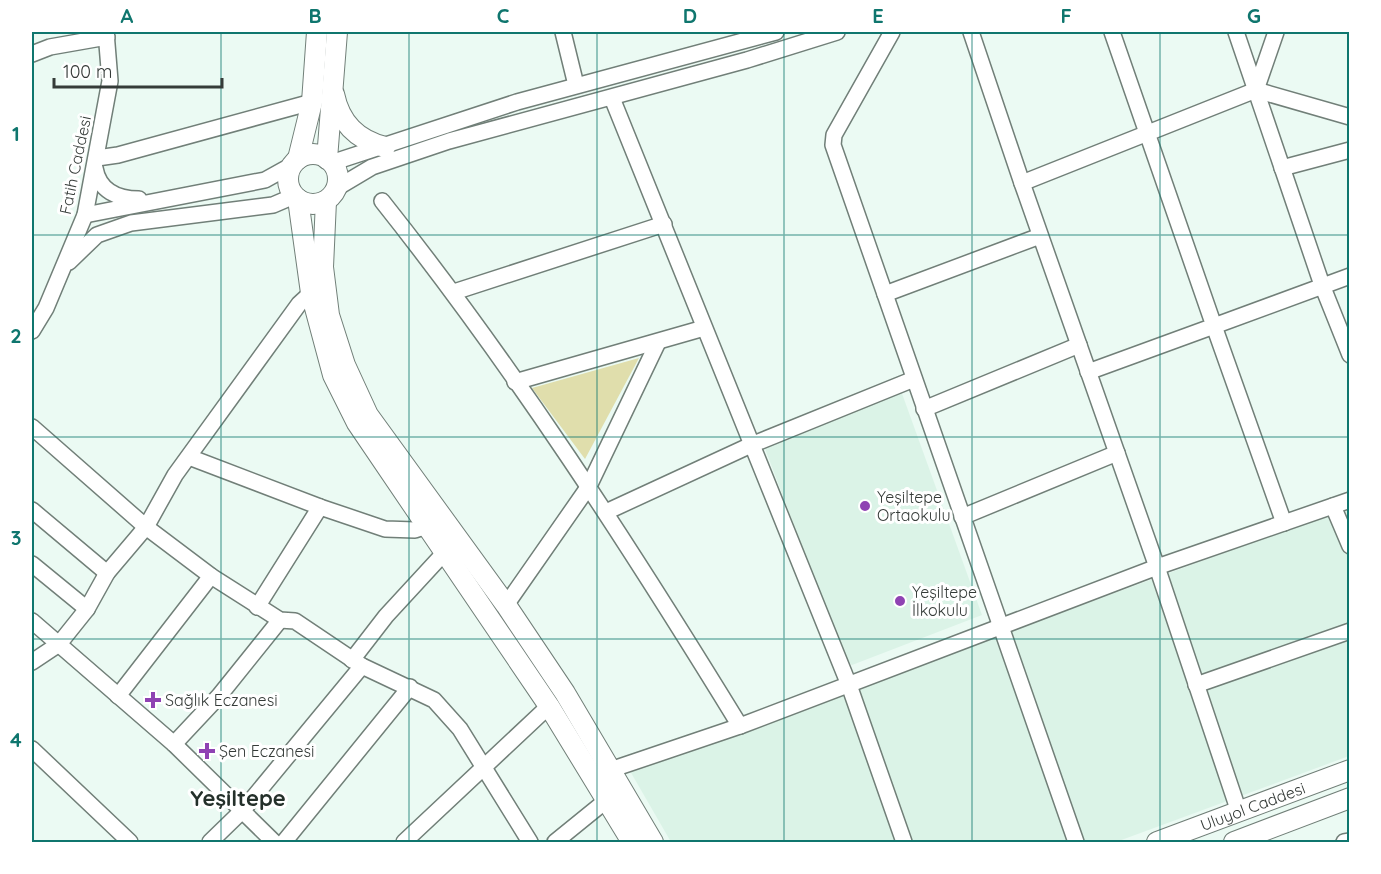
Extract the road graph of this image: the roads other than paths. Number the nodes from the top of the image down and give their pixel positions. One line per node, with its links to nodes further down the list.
1 (317, 32): 18 (main road)
2 (337, 32): 14 (main road)
3 (563, 32): 15 (street)
4 (776, 32): 12 (street)
5 (837, 32): 17 (street)
6 (892, 32): 41 (street)
7 (1112, 32): 20 (street)
8 (1236, 32): 16 (street)
9 (1276, 32): 16 (street)
10 (971, 33): 27 (street)
11 (107, 34): 13 (street); 25 (street, Fatih Caddesi)
12 (758, 34): 15 (street)
13 (32, 54)
14 (332, 82): 21 (main road); 23 (main road)
15 (576, 85): 21 (street)
16 (1256, 90): 19 (street); 20 (street); 26 (street)
17 (612, 98): 29 (street); 34 (street)
18 (312, 102): 24 (main road); 25 (street)
19 (1350, 117)
20 (1147, 134): 27 (street); 42 (street)
21 (385, 147): 23 (street)
22 (1350, 150): 26 (street)
23 (329, 161): 24 (main road); 29 (main road)
24 (295, 162): 28 (street); 30 (main road)
25 (96, 163): 28 (street); 32 (street, Fatih Caddesi)
26 (1282, 168): 38 (street)
27 (1022, 183): 35 (street)
28 (193, 194): 32 (street)
29 (331, 195): 30 (main road); 72 (main road)
30 (296, 198): 33 (street); 40 (main road)
31 (382, 201): 39 (street)
32 (82, 221): 33 (street); 36 (street, Fatih Caddesi)
33 (131, 223): 36 (street)
34 (664, 224): 39 (street); 43 (street)
35 (1040, 236): 41 (street); 46 (street)
36 (64, 267): 44 (street, Fatih Caddesi)
37 (1350, 276): 38 (street)
38 (1322, 285): 42 (street); 47 (street)
39 (454, 292): 50 (street)
40 (310, 293): 55 (street); 65 (main road)
41 (885, 294): 49 (street)
42 (1214, 326): 48 (street); 63 (street)
43 (704, 328): 45 (street); 53 (street)
44 (32, 332)
45 (658, 342): 50 (street); 56 (street)
46 (1079, 345): 48 (street); 51 (street)
47 (1350, 355)
48 (1088, 372): 54 (street)
49 (914, 379): 51 (street); 53 (street)
50 (515, 382): 56 (street)
51 (924, 409): 62 (street)
52 (32, 427): 64 (street)
53 (751, 445): 61 (street); 82 (street)
54 (1117, 453): 62 (street); 69 (street)
55 (189, 457): 59 (street); 64 (street)
56 (589, 486): 61 (street); 72 (street)
57 (1350, 500): 58 (street)
58 (1333, 506): 63 (street); 66 (street)
59 (320, 507): 65 (street); 73 (street)
60 (32, 510): 70 (street)
61 (606, 512): 87 (street)
62 (962, 517): 77 (street)
63 (1284, 523): 69 (street)
64 (146, 526): 70 (street); 71 (street)
65 (427, 526): 67 (main road)
66 (1350, 546)
67 (445, 552): 81 (street); 86 (main road)
68 (32, 564): 74 (street)
69 (1157, 567): 77 (street); 83 (street)
70 (107, 573): 74 (street)
71 (211, 576): 73 (street); 85 (street)
72 (506, 605): 91 (main road)
73 (257, 607): 75 (street)
74 (87, 609): 79 (street)
75 (280, 620): 81 (street); 88 (street)
76 (32, 621): 79 (street)
77 (1001, 628): 82 (street); 109 (street)
78 (1350, 631): 83 (street)
79 (59, 644): 80 (street); 85 (street)
80 (32, 662)
81 (357, 663): 84 (street); 95 (street)
82 (849, 685): 87 (street); 108 (street)
83 (1196, 686): 96 (street)
84 (410, 687): 90 (street); 102 (street)
85 (118, 696): 88 (street)
86 (549, 706): 90 (street); 94 (main road)
87 (740, 726): 91 (street)
88 (174, 744): 95 (street)
89 (32, 749): 99 (street)
90 (484, 766): 103 (street); 104 (street)
91 (610, 770): 107 (main road)
92 (1350, 770): 96 (main road, Uluyol Caddesi)
93 (1350, 798): 97 (main road, Uluyol Caddesi)
94 (608, 799): 105 (street); 106 (main road)
95 (243, 810): 100 (street); 101 (street)
96 (1239, 812): 110 (main road, Uluyol Caddesi)
97 (1243, 841)
98 (1350, 841): 111 (street)
99 (130, 843)
100 (210, 843)
101 (274, 843)
102 (284, 843)
103 (404, 843)
104 (530, 843)
105 (555, 843)
106 (632, 843)
107 (653, 843)
108 (904, 843)
109 (1076, 843)
110 (1157, 843)
111 (1344, 843)

